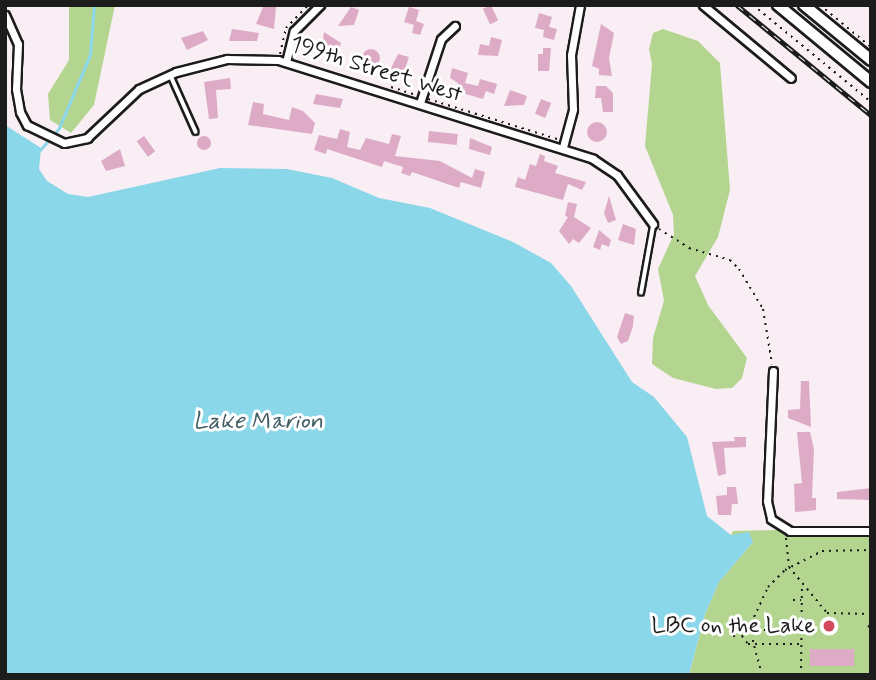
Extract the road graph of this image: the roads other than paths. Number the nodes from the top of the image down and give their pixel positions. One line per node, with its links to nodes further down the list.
1 (320, 5): 9 (street)
2 (580, 5): 15 (street)
3 (703, 5): 11 (street)
4 (778, 5): 12 (main road)
5 (804, 5): 8 (main road)
6 (5, 15): 10 (street, 199th Street West)
7 (455, 26): 13 (street)
8 (871, 61)
9 (286, 62): 10 (street, 199th Street West); 13 (street, 199th Street West)
10 (170, 74): 14 (lane)
11 (791, 78)
12 (871, 82)
13 (421, 103): 15 (street, 199th Street West)
14 (196, 132)
15 (563, 147): 16 (street, 199th Street West)
16 (653, 224): 17 (lane)
17 (641, 293)
18 (773, 371): 19 (street)
19 (871, 531)

